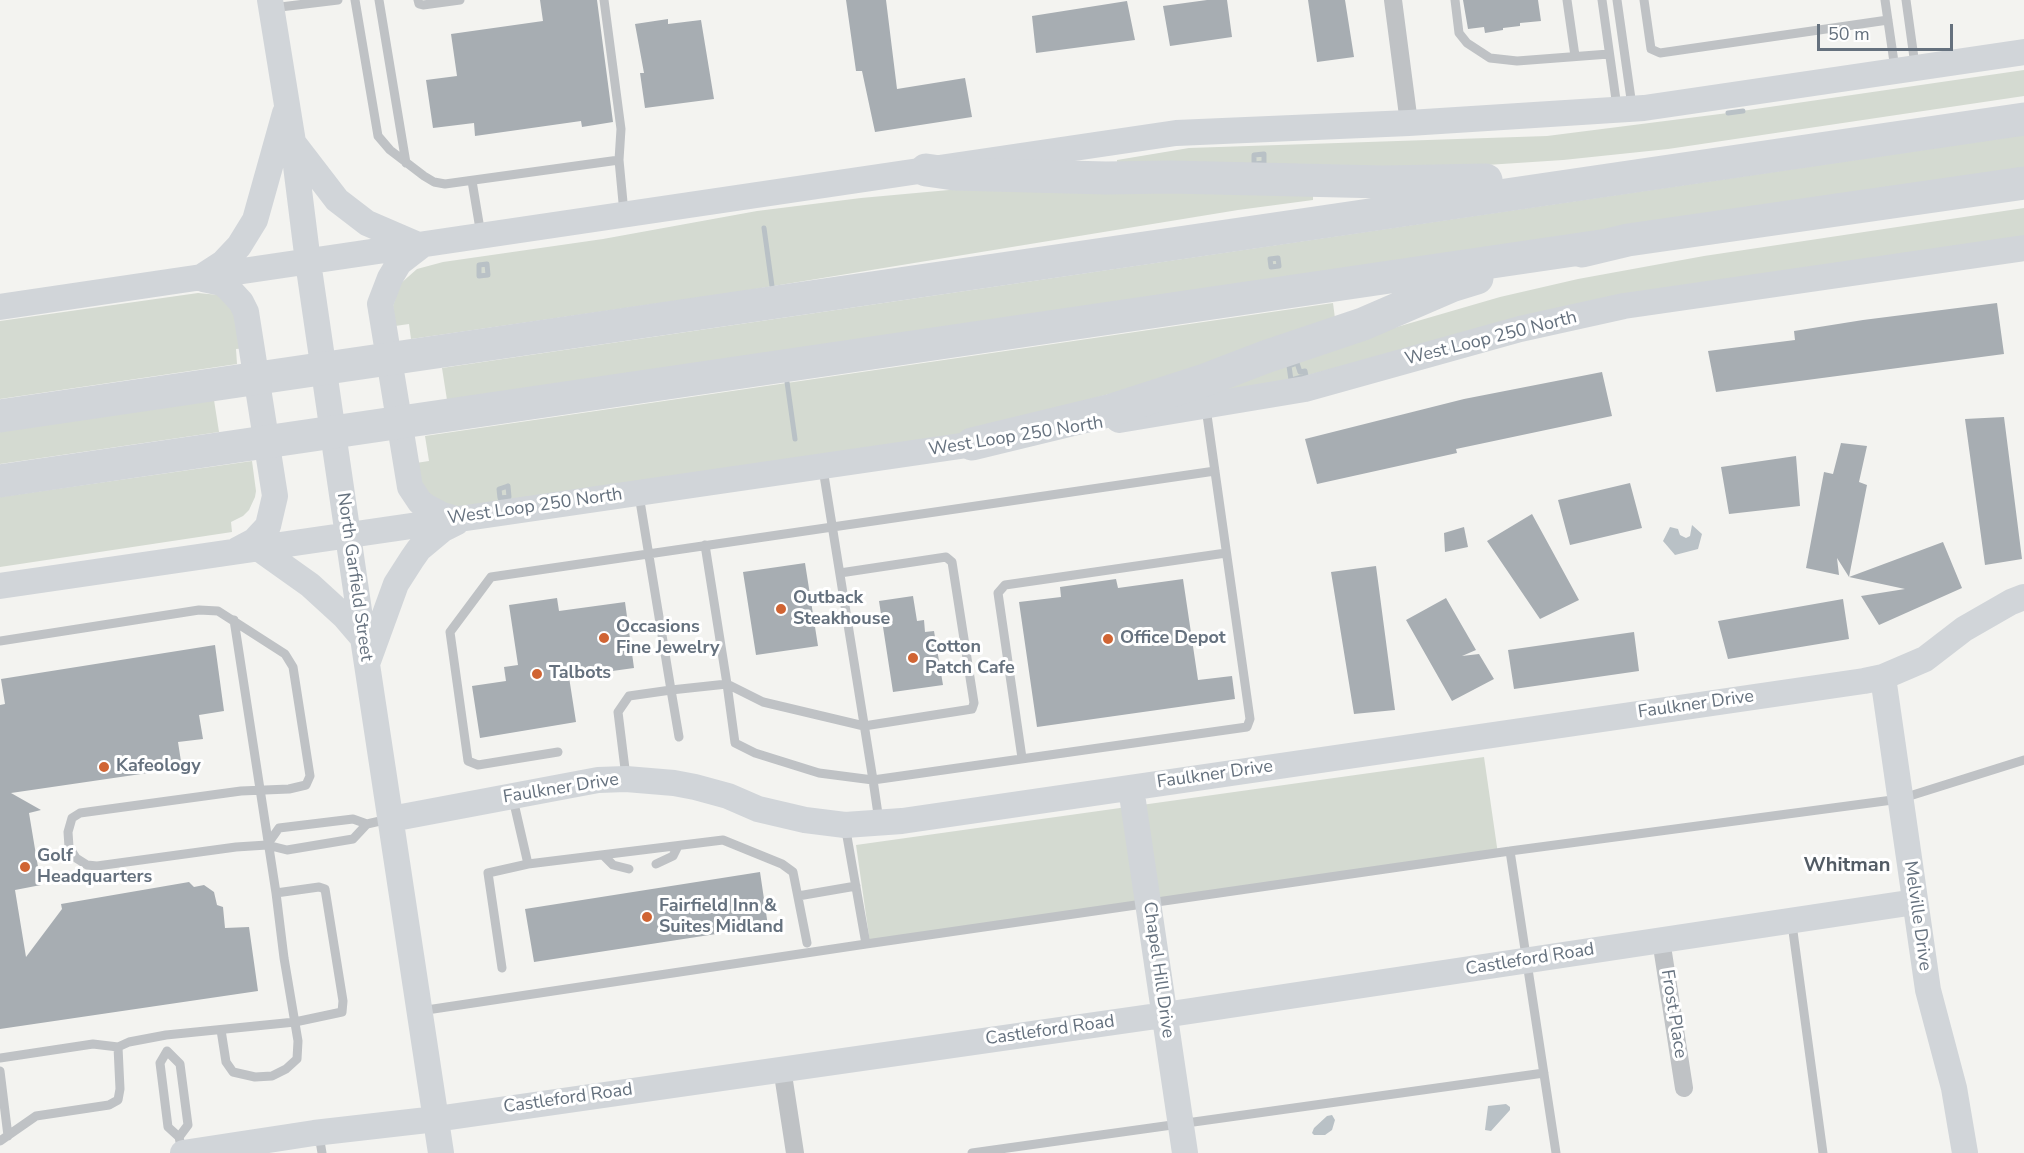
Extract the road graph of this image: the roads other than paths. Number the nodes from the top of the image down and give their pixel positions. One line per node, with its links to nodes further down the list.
1 (338, 0): 15 (lane)
2 (355, 0): 27 (lane)
3 (379, 0): 27 (lane)
4 (418, 0): 5 (lane)
5 (460, 0)
6 (603, 0): 26 (lane)
7 (1393, 0): 24 (street)
8 (1455, 0): 19 (lane)
9 (1567, 0): 19 (lane)
10 (1602, 0): 18 (lane)
11 (1617, 0): 22 (lane)
12 (1644, 0): 16 (lane)
13 (1885, 0): 16 (lane)
14 (1906, 0): 20 (lane)
15 (270, 4): 21 (main road, North Garfield Street)
16 (1888, 20): 20 (lane)
17 (2024, 52): 20 (main road)
18 (1609, 54): 19 (lane); 22 (lane)
19 (1575, 56)
20 (1905, 69): 22 (main road)
21 (287, 107): 25 (main road, North Garfield Street); 38 (main road)
22 (1625, 109): 24 (main road)
23 (2024, 119): 28 (highway)
24 (1409, 123): 29 (main road)
25 (293, 142): 34 (main road); 37 (main road, North Garfield Street)
26 (619, 160): 30 (lane); 32 (lane)
27 (406, 163): 30 (lane)
28 (1721, 163): 29 (highway); 41 (highway)
29 (926, 170): 32 (main road)
30 (472, 181): 33 (lane)
31 (2024, 183): 35 (highway)
32 (625, 216): 33 (main road)
33 (482, 237): 34 (main road)
34 (421, 246): 37 (main road); 47 (main road)
35 (1601, 246): 42 (highway); 45 (highway)
36 (2024, 248): 40 (main road, West Loop 250 North)
37 (308, 262): 38 (main road); 49 (main road, North Garfield Street)
38 (198, 279): 39 (main road); 51 (main road)
39 (0, 307)
40 (1205, 405): 42 (main road, West Loop 250 North); 44 (lane)
41 (0, 416)
42 (972, 444): 43 (main road, West Loop 250 North)
43 (822, 466): 46 (main road, West Loop 250 North); 48 (lane)
44 (1215, 471): 48 (lane); 52 (lane)
45 (0, 481)
46 (638, 493): 47 (main road, West Loop 250 North); 53 (lane)
47 (463, 518): 49 (main road, West Loop 250 North); 60 (main road)
48 (832, 526): 50 (lane); 54 (lane)
49 (348, 535): 51 (main road, West Loop 250 North); 58 (main road, North Garfield Street)
50 (705, 545): 53 (lane); 62 (lane)
51 (246, 550): 55 (main road, West Loop 250 North); 58 (main road)
52 (1226, 553): 67 (lane); 67 (lane)
53 (649, 554): 63 (lane); 66 (lane)
54 (840, 573): 64 (lane); 64 (lane)
55 (0, 585)
56 (2024, 597): 61 (main road, Faulkner Drive)
57 (234, 620): 59 (lane); 72 (lane); 72 (lane)
58 (363, 638): 60 (main road, North Garfield Street)
59 (0, 641)
60 (367, 664): 75 (main road, North Garfield Street)
61 (1883, 677): 71 (main road, Faulkner Drive); 74 (main road, Melville Drive)
62 (727, 684): 63 (lane); 64 (lane); 70 (lane)
63 (671, 690): 65 (lane); 69 (lane)
64 (864, 726): 70 (lane)
65 (679, 737)
66 (558, 752)
67 (1022, 758): 70 (lane)
68 (2024, 760): 74 (lane)
69 (626, 779): 73 (main road, Faulkner Drive); 77 (main road, Faulkner Drive)
70 (873, 780): 76 (lane)
71 (1131, 788): 76 (main road, Faulkner Drive); 89 (main road, Chapel Hill Drive)
72 (259, 790): 78 (lane); 78 (lane)
73 (512, 796): 75 (main road, Faulkner Drive); 82 (lane)
74 (1900, 800): 80 (lane); 88 (main road, Melville Drive)
75 (379, 821): 78 (lane); 78 (lane); 96 (main road, North Garfield Street)
76 (879, 824): 77 (main road, Faulkner Drive)
77 (845, 825): 85 (lane)
78 (267, 845): 86 (lane)
79 (678, 846): 81 (lane); 83 (lane); 87 (lane)
80 (1510, 851): 89 (lane); 94 (lane)
81 (603, 855): 82 (lane); 84 (lane)
82 (528, 864): 95 (lane)
83 (656, 864)
84 (629, 869)
85 (856, 886): 87 (lane); 93 (lane)
86 (276, 893): 98 (lane); 98 (lane)
87 (798, 896): 92 (lane)
88 (1915, 902): 90 (main road, Castleford Road); 119 (main road, Melville Drive)
89 (1148, 904): 93 (lane); 97 (main road, Chapel Hill Drive)
90 (1791, 921): 91 (main road, Castleford Road); 118 (lane)
91 (1661, 940): 94 (main road, Castleford Road); 107 (street, Frost Place)
92 (807, 943)
93 (866, 944): 96 (lane)
94 (1527, 961): 97 (main road, Castleford Road); 106 (lane)
95 (502, 968)
96 (419, 1012): 108 (main road, North Garfield Street)
97 (1164, 1015): 104 (main road, Castleford Road); 109 (main road, Chapel Hill Drive)
98 (295, 1022): 99 (lane); 99 (lane)
99 (221, 1030): 100 (lane)
100 (166, 1035): 101 (lane); 102 (lane)
101 (117, 1047): 103 (lane); 110 (lane)
102 (167, 1051): 112 (lane); 112 (lane)
103 (0, 1058)
104 (782, 1068): 108 (main road, Castleford Road); 114 (street)
105 (0, 1071): 110 (lane)
106 (1544, 1073): 109 (lane); 117 (lane)
107 (1684, 1088)
108 (436, 1119): 111 (main road, Castleford Road); 113 (main road, North Garfield Street)
109 (1180, 1123): 115 (lane); 116 (main road, Chapel Hill Drive)
110 (4, 1139)
111 (320, 1143): 112 (main road, Castleford Road)
112 (182, 1148)
113 (441, 1153)
114 (795, 1153)
115 (972, 1153)
116 (1185, 1153)
117 (1556, 1153)
118 (1823, 1153)
119 (1965, 1153)

